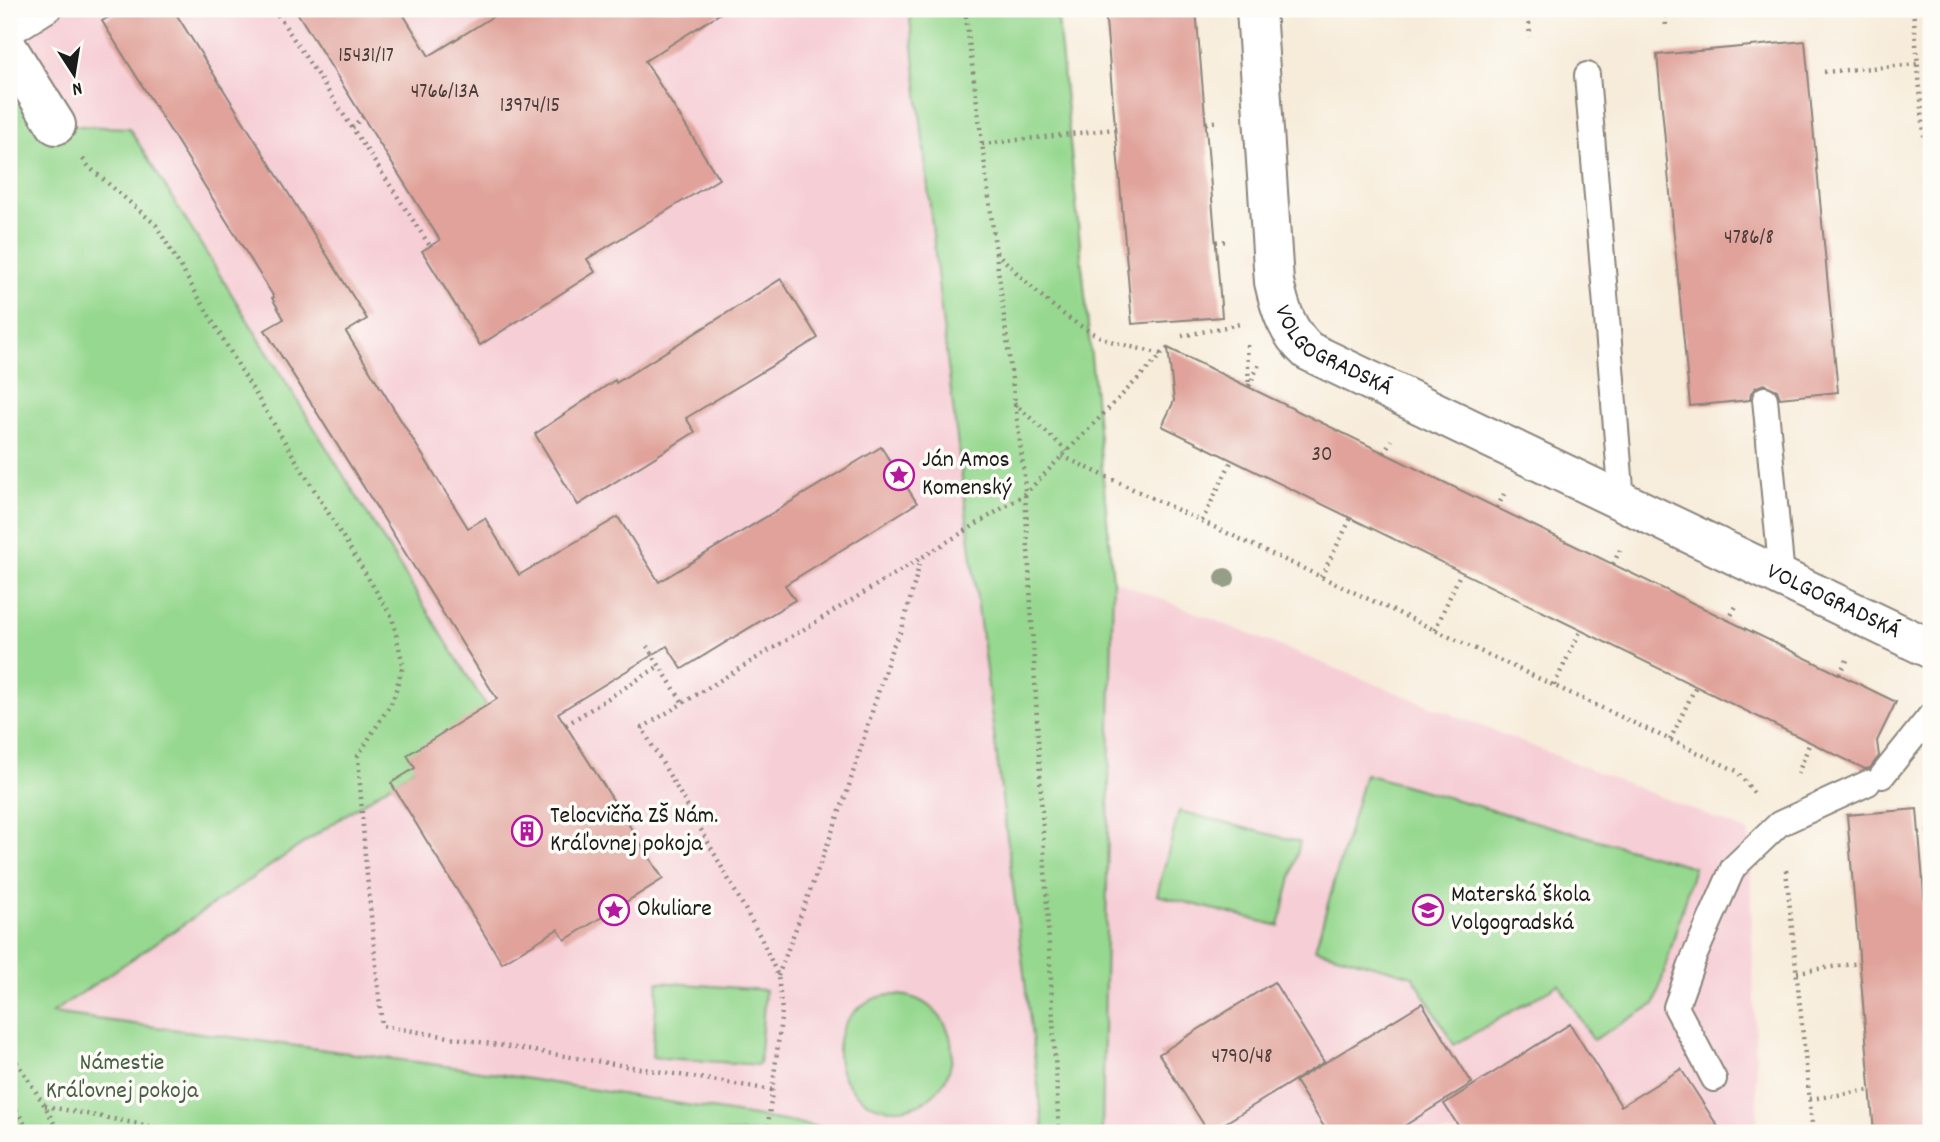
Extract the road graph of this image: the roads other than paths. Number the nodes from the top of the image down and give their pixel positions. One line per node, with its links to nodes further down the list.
1 (48, 9): 3 (lane)
2 (1256, 9): 8 (street, VOLGOGRADSKÁ)
3 (9, 34)
4 (9, 50): 6 (street)
5 (1587, 75): 8 (lane)
6 (56, 125)
7 (1765, 399): 9 (lane)
8 (1622, 501): 9 (street, VOLGOGRADSKÁ)
9 (1782, 577): 10 (street, VOLGOGRADSKÁ)
10 (1931, 649)
11 (1931, 715): 12 (lane)
12 (1714, 1079)

